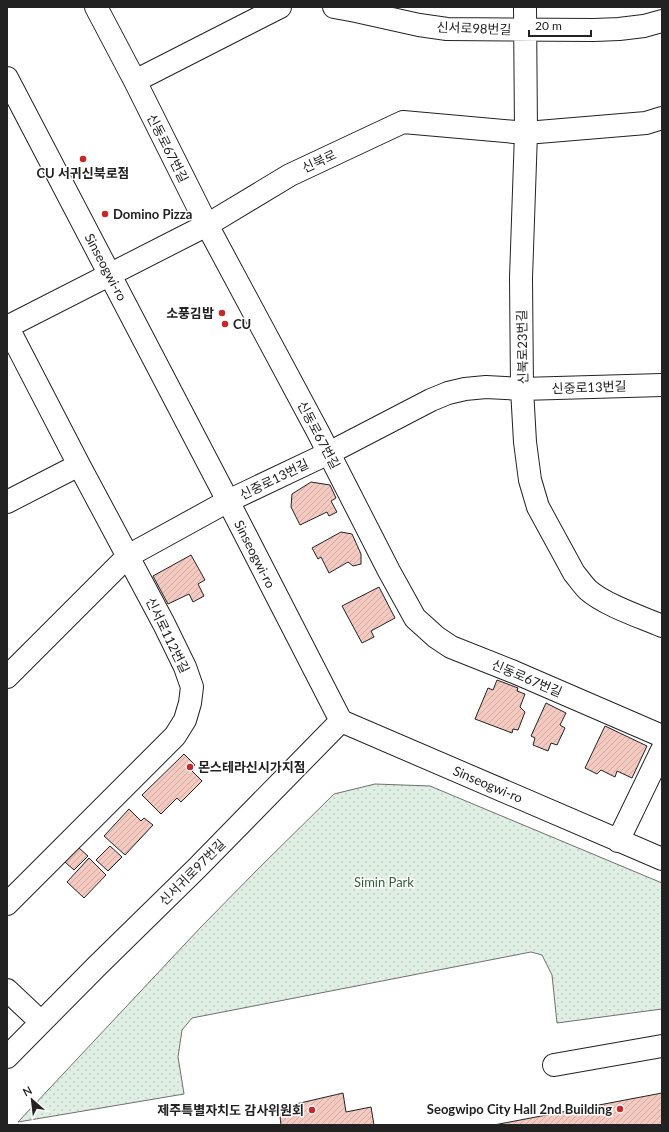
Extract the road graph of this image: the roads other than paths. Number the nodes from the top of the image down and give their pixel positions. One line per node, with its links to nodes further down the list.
1 (96, 7): 8 (street, 신동로67번길)
2 (280, 7): 8 (street)
3 (334, 7): 6 (street, 신서로98번길)
4 (525, 7): 6 (street, 신북로23번길)
5 (662, 21): 6 (street, 신서로98번길)
6 (525, 30): 10 (street, 신북로23번길)
7 (7, 78): 12 (street, Sinseogwi-ro)
8 (135, 81): 11 (street, 신동로67번길)
9 (662, 118): 10 (street, 신북로)
10 (526, 133): 11 (street, 신북로); 15 (street, 신북로23번길)
11 (207, 225): 12 (street, 신북로); 16 (street, 신동로67번길)
12 (110, 274): 13 (street, 신북로); 19 (street, Sinseogwi-ro)
13 (7, 327): 17 (street, 신서로112번길)
14 (662, 385): 15 (street, 신중로13번길)
15 (522, 389): 16 (street, 신중로13번길); 21 (street, 신북로23번길)
16 (329, 453): 19 (street, 신중로13번길); 24 (street, 신동로67번길)
17 (79, 465): 18 (street); 20 (street, 신서로112번길)
18 (7, 502)
19 (228, 502): 20 (street, 신중로13번길); 23 (street, Sinseogwi-ro)
20 (128, 556): 22 (street, 신중로13번길); 28 (street, 신서로112번길)
21 (662, 626)
22 (7, 677)
23 (341, 721): 26 (street, Sinseogwi-ro); 30 (street, 신서귀로97번길)
24 (662, 736)
25 (662, 750): 26 (street)
26 (618, 841): 27 (street, Sinseogwi-ro)
27 (662, 859)
28 (7, 904)
29 (7, 990): 30 (street)
30 (41, 1022): 32 (street, 신서귀로97번길)
31 (662, 1046): 33 (street)
32 (7, 1057)
33 (554, 1065)

